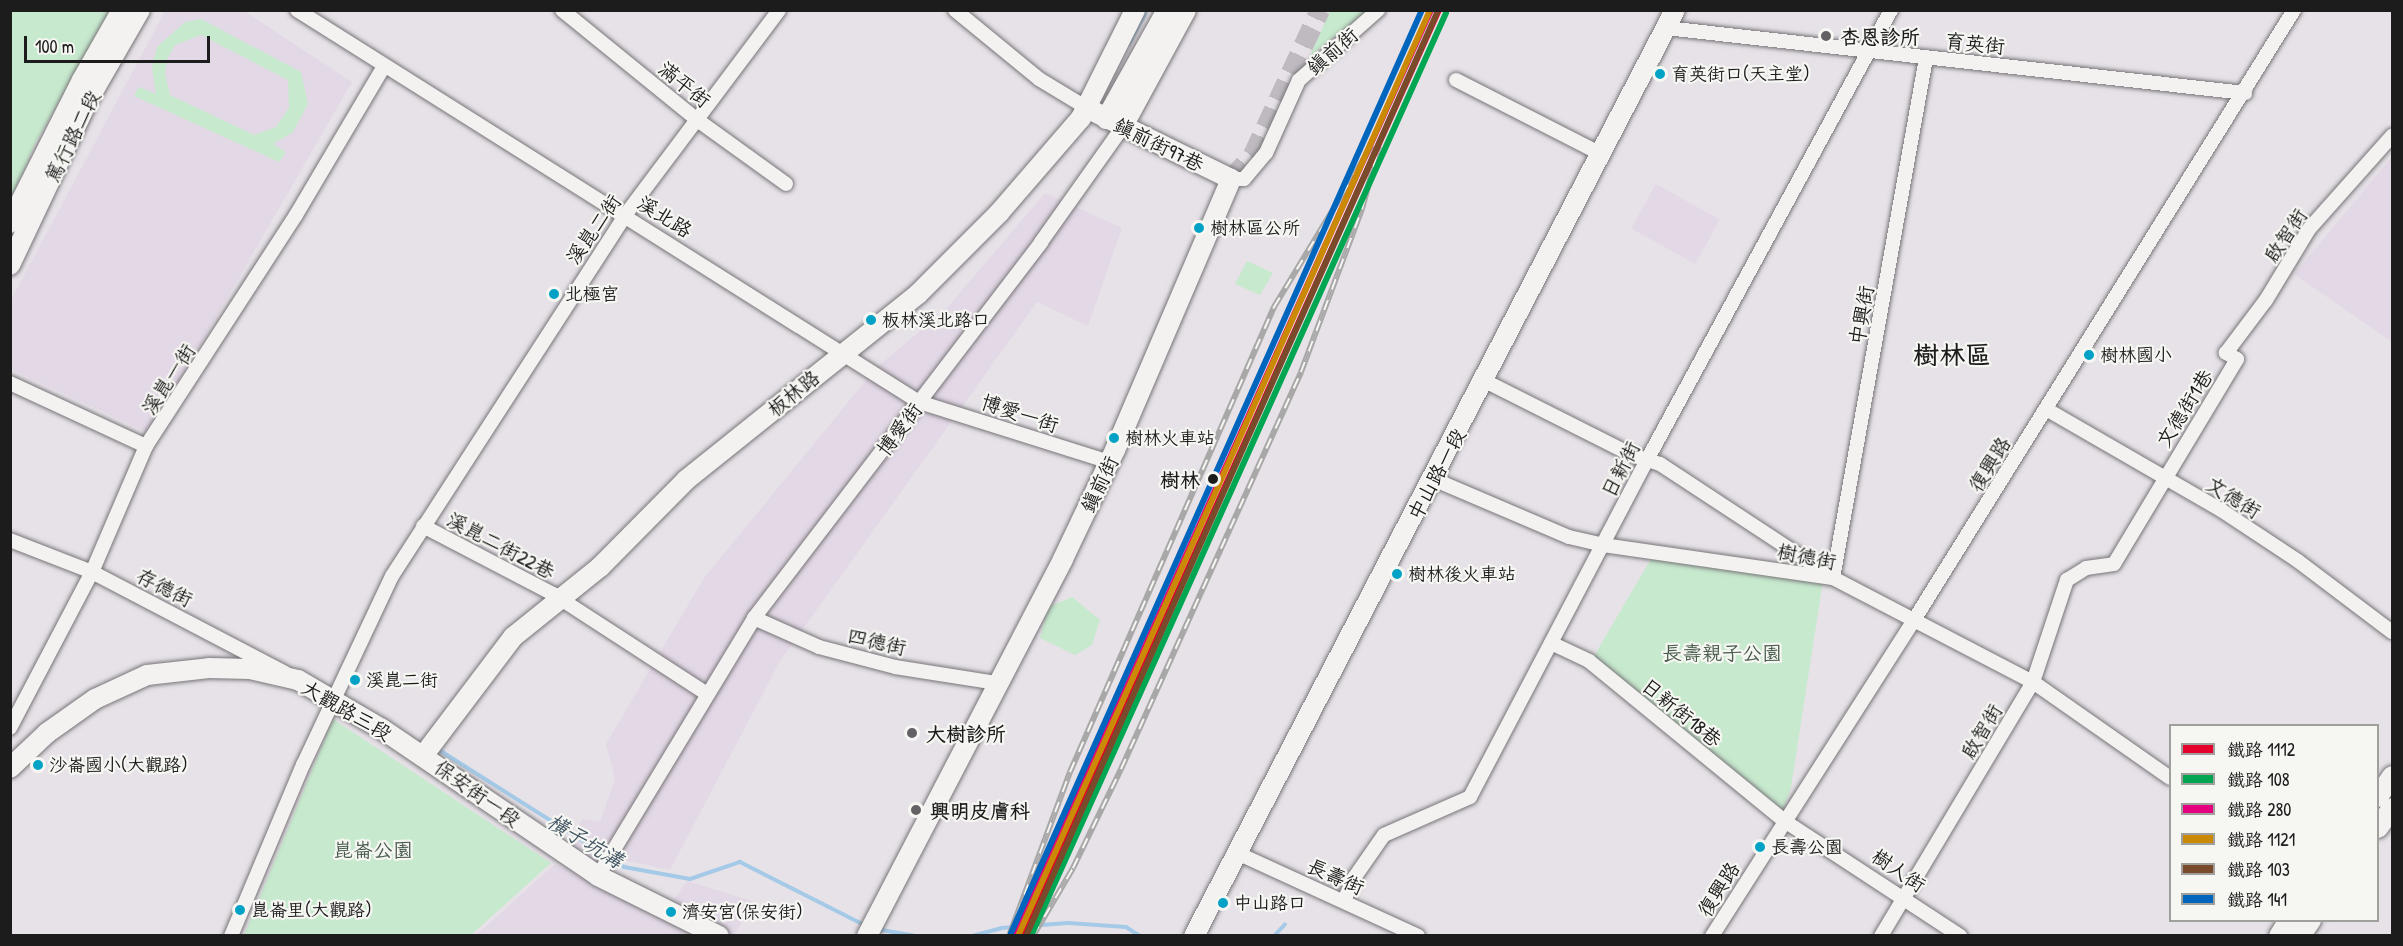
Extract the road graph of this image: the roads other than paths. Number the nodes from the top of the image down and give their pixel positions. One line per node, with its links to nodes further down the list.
1 (122, 10): 27 (street, 篤行路二段)
2 (140, 10): 28 (street, 篤行路二段)
3 (562, 10): 20 (street, 滿平街)
4 (779, 10): 20 (street, 溪崑二街)
5 (955, 10): 19 (street)
6 (1135, 10): 19 (street, 板林路)
7 (1167, 10): 21 (street, 博愛街)
8 (1186, 10): 21 (street, 博愛街)
9 (1378, 10): 24 (street, 鎮前街)
10 (1891, 10): 14 (street, 日新街)
11 (2294, 10): 18 (street, 復興路)
12 (298, 11): 16 (street, 溪北路)
13 (1670, 19): 14 (street, 育英街); 23 (street, 中山路一段)
14 (1868, 52): 15 (street, 育英街); 36 (street, 日新街)
15 (1926, 58): 18 (street, 育英街); 45 (street, 中興街)
16 (384, 66): 26 (street, 溪北路); 35 (street, 溪崑一街)
17 (1456, 80): 23 (street)
18 (2245, 93): 34 (street, 復興路)
19 (1087, 108): 21 (street, 鎮前街97巷); 29 (street, 板林路)
20 (696, 119): 25 (street, 滿平街); 26 (street, 溪崑二街)
21 (1114, 123): 24 (street, 鎮前街97巷); 33 (street, 博愛街)
22 (2392, 135): 30 (street, 啟智街)
23 (1601, 154): 31 (street, 中山路一段)
24 (1231, 179): 37 (street, 鎮前街)
25 (786, 184)
26 (626, 214): 29 (street, 溪北路); 40 (street, 溪崑二街)
27 (10, 223)
28 (10, 265)
29 (844, 352): 33 (street, 溪北路); 46 (street, 板林路)
30 (2237, 359): 38 (street, 文德街1巷)
31 (1485, 381): 36 (street); 39 (street, 中山路一段)
32 (10, 383): 35 (street)
33 (919, 402): 37 (street, 博愛一街); 47 (street, 博愛街)
34 (2046, 409): 38 (street, 文德街); 48 (street, 復興路)
35 (146, 446): 44 (street, 溪崑一街)
36 (1647, 460): 42 (street, 日新街); 45 (street)
37 (1109, 462): 52 (street, 鎮前街)
38 (2164, 477): 43 (street, 文德街1巷); 49 (street, 文德街)
39 (1433, 479): 42 (street, 樹德街); 65 (street, 中山路一段)
40 (423, 526): 46 (street, 溪崑二街22巷); 55 (street, 溪崑二街)
41 (10, 540): 44 (street, 存德街)
42 (1603, 545): 45 (street, 樹德街); 50 (street, 日新街)
43 (2114, 564): 53 (street, 啟智街)
44 (92, 572): 51 (street, 存德街); 56 (street, 溪崑一街)
45 (1833, 578): 48 (street, 樹德街)
46 (560, 598): 54 (street, 溪崑二街22巷); 57 (street, 板林路)
47 (754, 618): 52 (street, 四德街); 54 (street, 博愛街)
48 (1914, 620): 53 (street, 樹德街); 63 (street, 復興路)
49 (2392, 632)
50 (1551, 643): 63 (street, 日新街18巷); 68 (street, 日新街)
51 (298, 680): 55 (street, 大觀路三段); 58 (street, 大觀路三段)
52 (996, 682): 71 (street, 鎮前街)
53 (2034, 682): 60 (street, 樹德街); 67 (street, 啟智街)
54 (707, 694): 66 (street, 博愛街)
55 (334, 701): 57 (street, 大觀路三段); 72 (street, 溪崑二街)
56 (10, 728)
57 (423, 756): 66 (street, 保安街一段)
58 (10, 768)
59 (2392, 776): 61 (street)
60 (2169, 777)
61 (2379, 796)
62 (2392, 807): 64 (street)
63 (1783, 820): 67 (street, 樹人街); 76 (street, 復興路)
64 (2379, 826)
65 (1237, 853): 68 (street, 長壽街); 74 (street, 中山路一段)
66 (599, 872): 73 (street, 保安街一段)
67 (1903, 896): 77 (street, 啟智街); 78 (street, 樹人街)
68 (1344, 901): 75 (street, 長壽街)
69 (2288, 922): 79 (street)
70 (2310, 922): 80 (street)
71 (870, 930)
72 (231, 936)
73 (719, 936)
74 (1194, 936)
75 (1418, 936)
76 (1712, 936)
77 (1881, 936)
78 (1960, 936)
79 (2279, 936)
80 (2300, 936)

